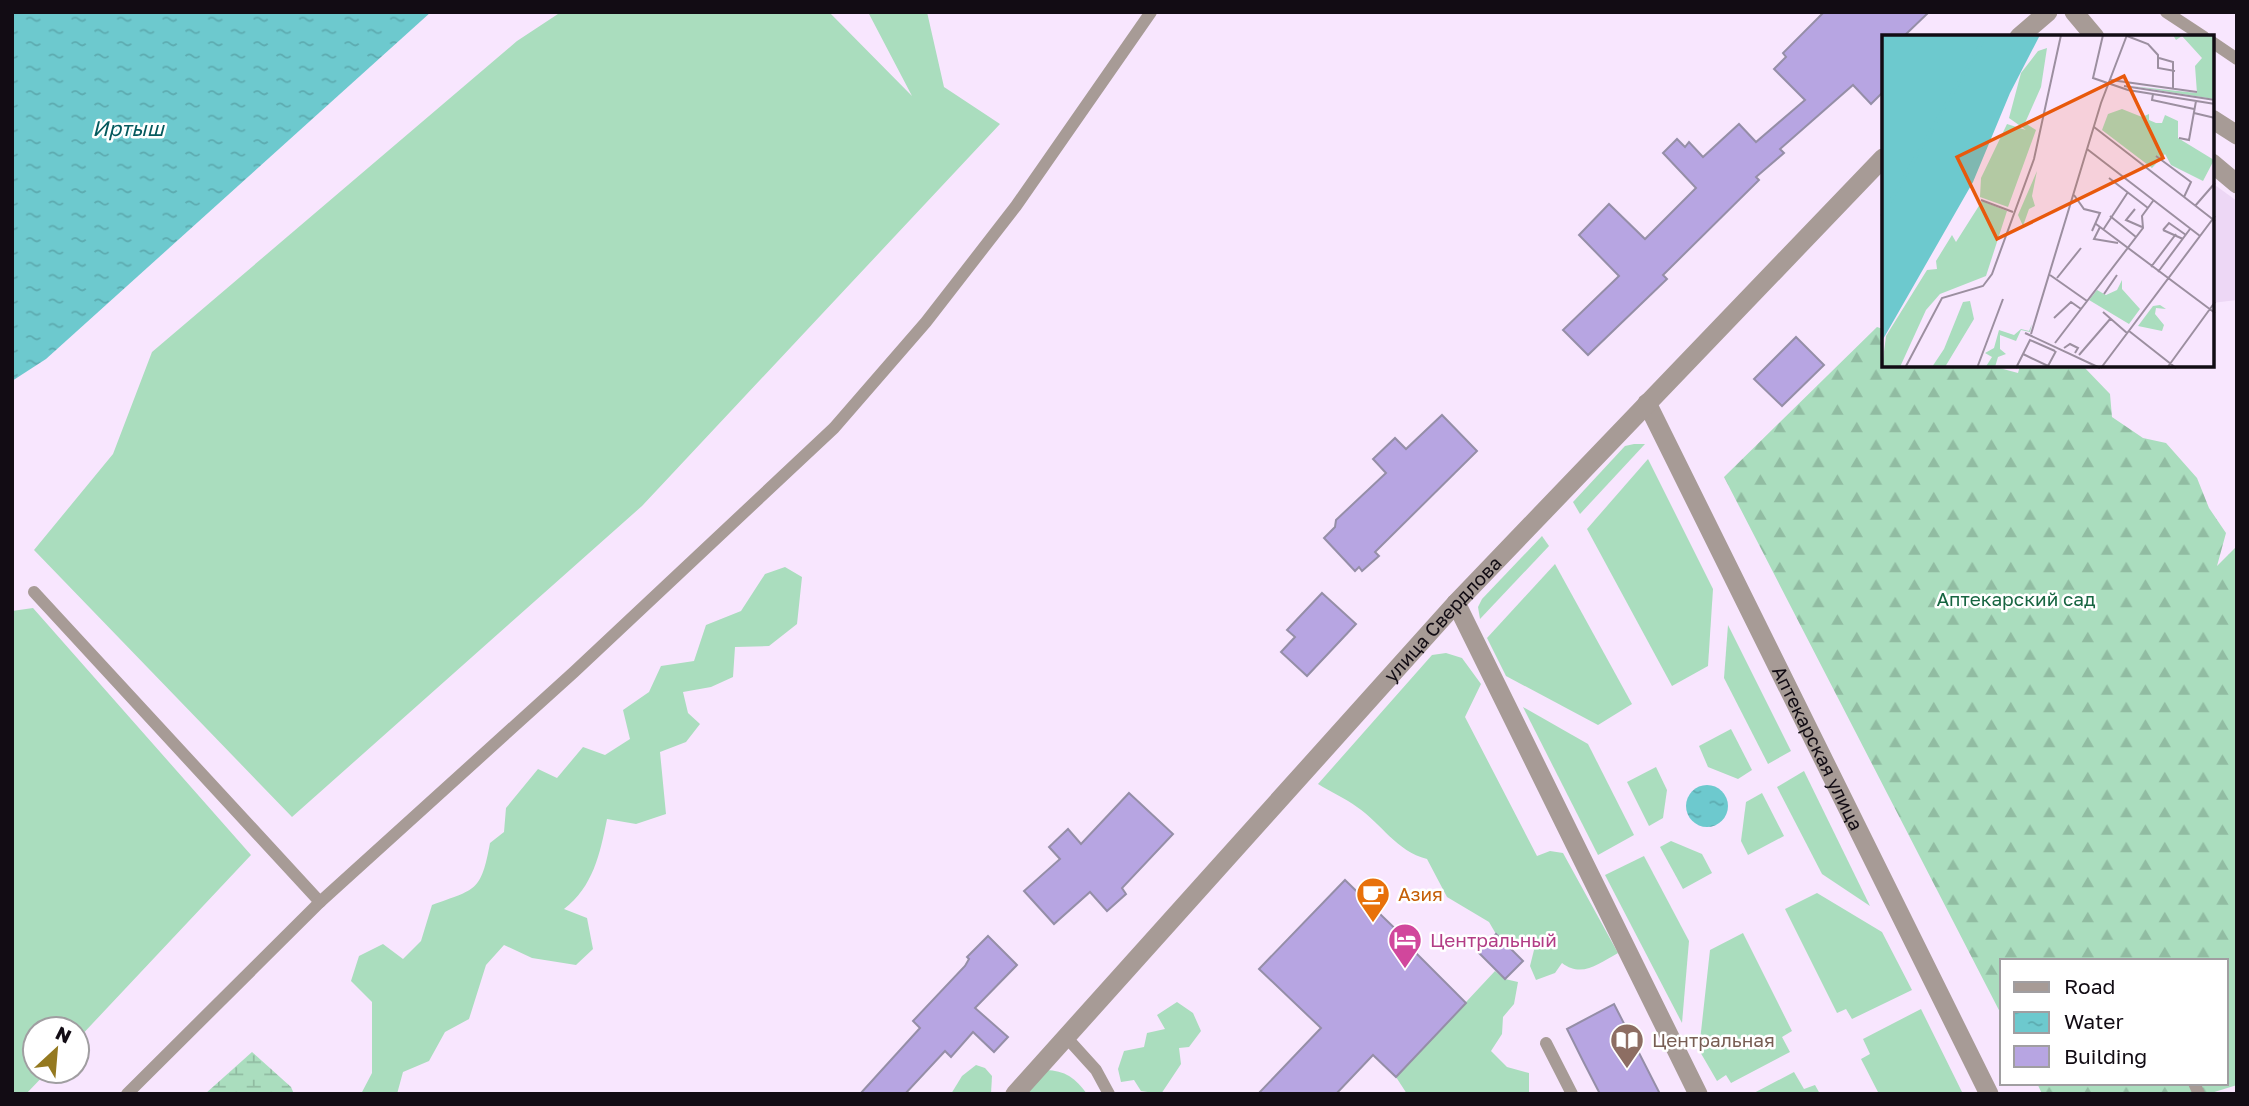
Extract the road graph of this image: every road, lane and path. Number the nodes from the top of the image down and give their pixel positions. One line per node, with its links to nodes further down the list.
1 (1151, 12): 18 (lane)
2 (2048, 12): 5 (street)
3 (2074, 12): 6 (street)
4 (2166, 12): 7 (lane)
5 (2021, 35)
6 (2093, 35)
7 (2201, 35)
8 (2214, 43): 9 (lane)
9 (2237, 59)
10 (2214, 121): 11 (street)
11 (2237, 135)
12 (1882, 159): 15 (street, улица Свердлова)
13 (2214, 165): 14 (street)
14 (2237, 184)
15 (1647, 403): 17 (street, улица Свердлова); 26 (street, Аптекарская улица)
16 (34, 592): 18 (lane)
17 (1456, 603): 19 (street, улица Свердлова); 25 (street)
18 (320, 902): 21 (lane)
19 (1067, 1038): 22 (street, улица Свердлова); 23 (lane)
20 (1546, 1043): 24 (lane)
21 (127, 1094)
22 (1015, 1094)
23 (1109, 1094)
24 (1572, 1094)
25 (1698, 1094)
26 (1989, 1094)

